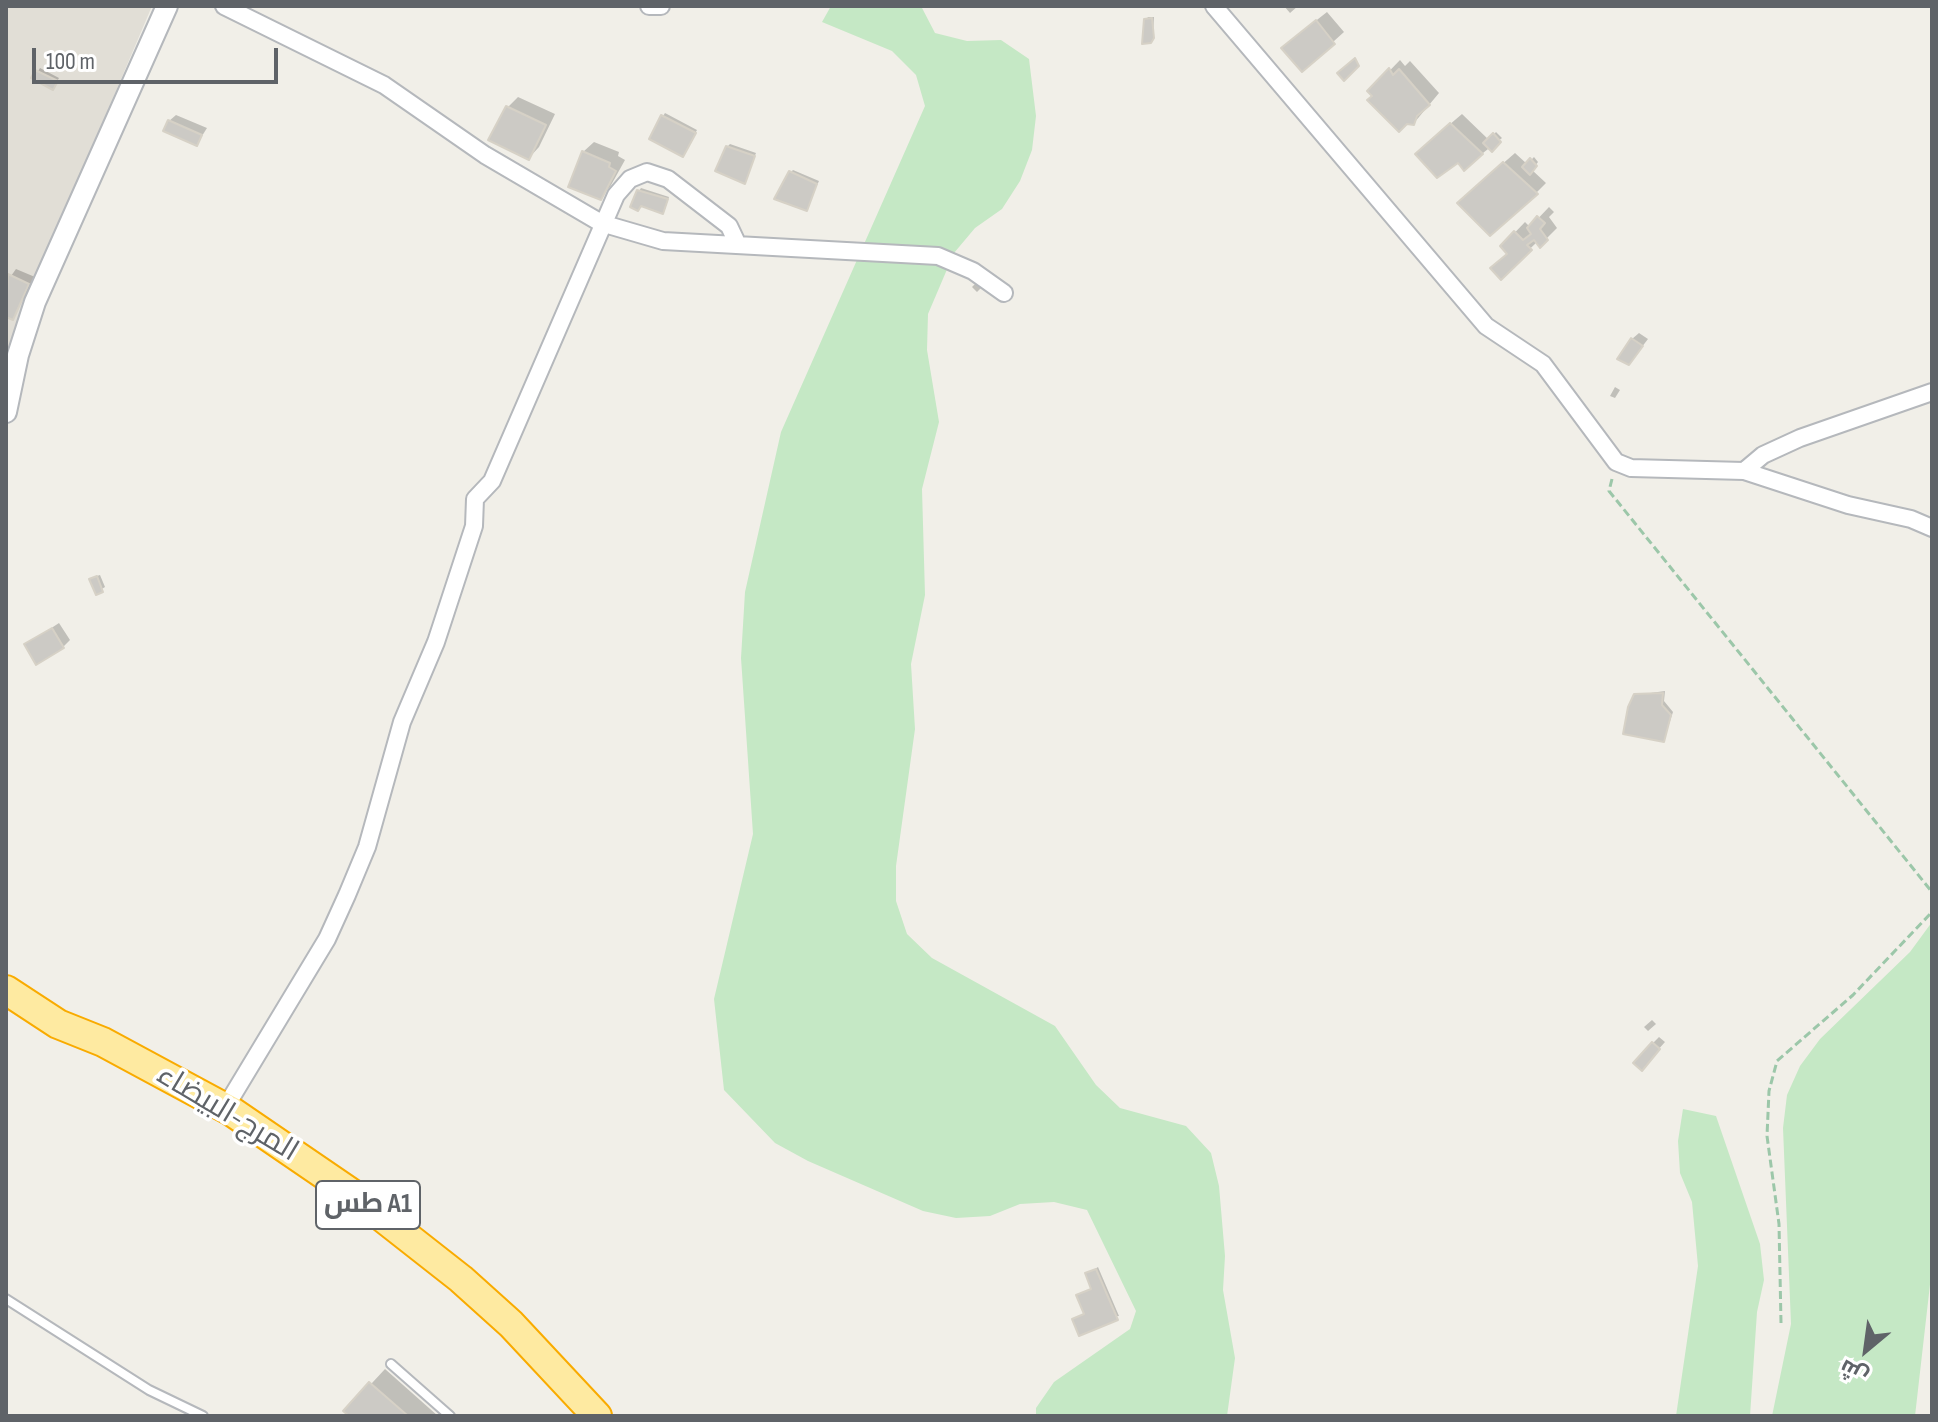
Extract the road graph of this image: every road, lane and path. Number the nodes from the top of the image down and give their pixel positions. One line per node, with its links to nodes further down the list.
1 (167, 6): 10 (street)
2 (224, 6): 6 (street)
3 (649, 6): 4 (street)
4 (661, 6)
5 (1214, 6): 11 (street)
6 (601, 223): 7 (street); 7 (street); 19 (street)
7 (738, 245): 8 (street)
8 (1004, 293)
9 (1932, 392): 12 (street)
10 (6, 412)
11 (1616, 462): 12 (street); 14 (path)
12 (1744, 471): 13 (street)
13 (1932, 528)
14 (1932, 892)
15 (1932, 912): 21 (path)
16 (6, 974): 18 (highway)
17 (6, 990): 18 (highway)
18 (103, 1042): 19 (highway, المرج-البيضاء / طس A1)
19 (225, 1108): 25 (highway, المرج-البيضاء / طس A1)
20 (6, 1299): 23 (lane)
21 (1781, 1323)
22 (391, 1364): 24 (lane)
23 (203, 1416)
24 (450, 1416)
25 (597, 1416)

